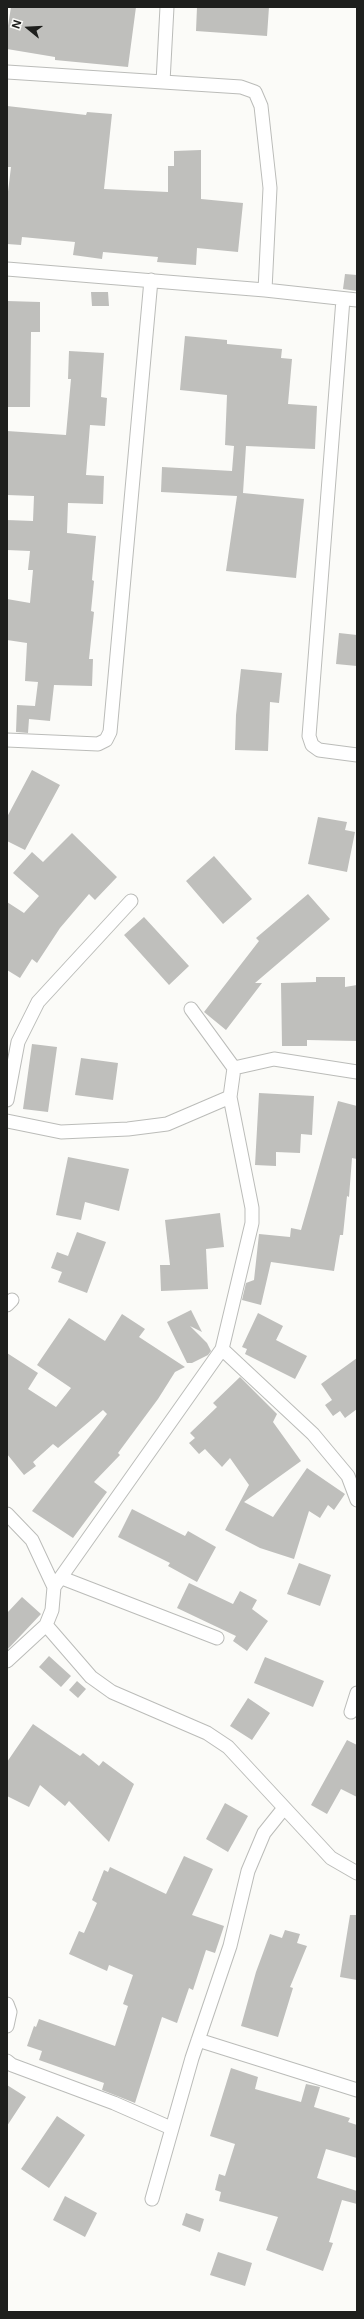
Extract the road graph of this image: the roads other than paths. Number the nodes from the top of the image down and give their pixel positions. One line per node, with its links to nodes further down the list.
1 (166, 7): 3 (street)
2 (7, 72): 3 (street)
3 (163, 82): 6 (street)
4 (7, 269): 5 (street)
5 (151, 280): 6 (street); 9 (street)
6 (265, 290): 7 (street)
7 (343, 299): 8 (street); 10 (street)
8 (357, 300)
9 (7, 740)
10 (357, 755)
11 (131, 901): 16 (street)
12 (191, 1009): 13 (street)
13 (234, 1068): 14 (street); 15 (street)
14 (357, 1072)
15 (230, 1096): 17 (street); 18 (street)
16 (7, 1100)
17 (7, 1121)
18 (222, 1349): 19 (street); 21 (street)
19 (357, 1500)
20 (7, 1514): 21 (street)
21 (58, 1582): 22 (street); 23 (street)
22 (46, 1625): 24 (street); 27 (street)
23 (217, 1638)
24 (7, 1661)
25 (357, 1693): 26 (street)
26 (351, 1712)
27 (284, 1808): 28 (street); 31 (street)
28 (357, 1873)
29 (7, 2004): 30 (street)
30 (7, 2026)
31 (198, 2040): 33 (street); 34 (street)
32 (7, 2061): 34 (street)
33 (357, 2090)
34 (171, 2128): 35 (street)
35 (152, 2199)

